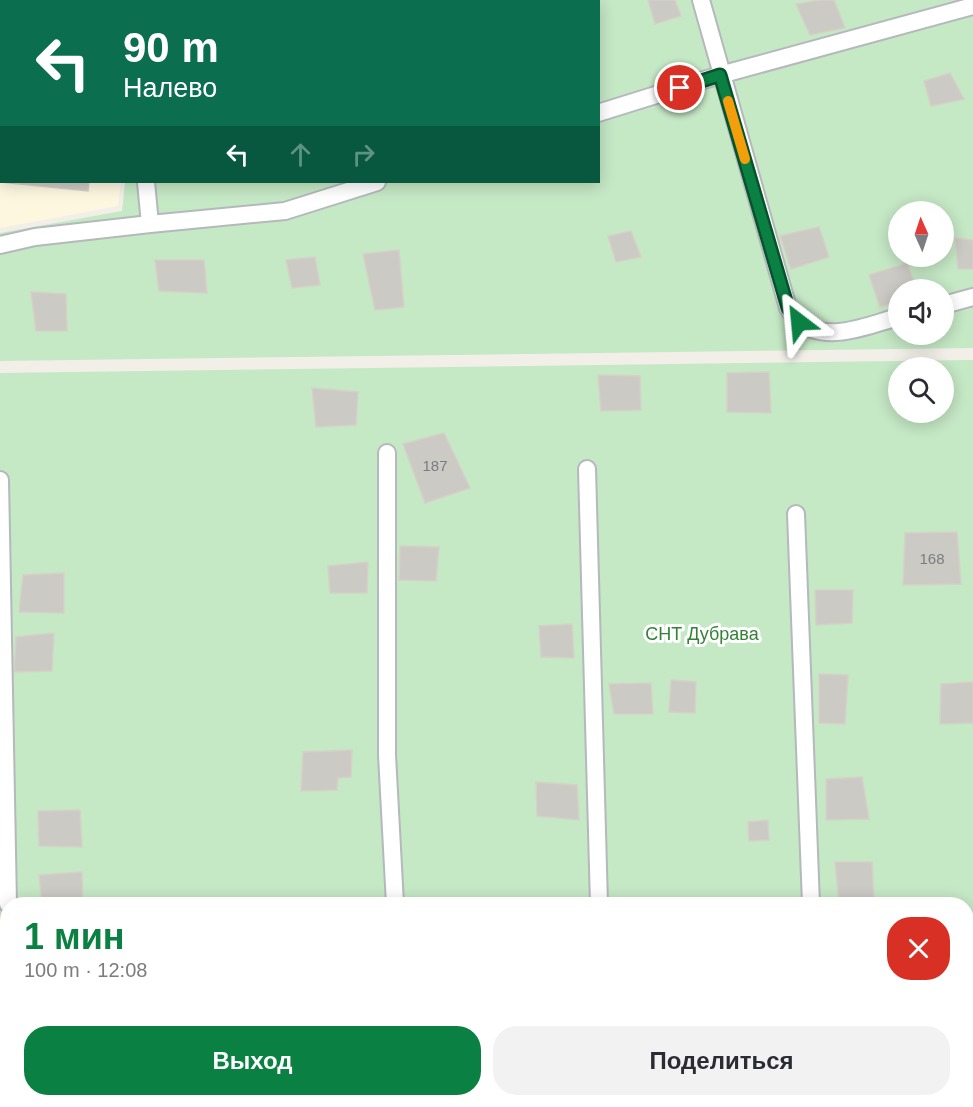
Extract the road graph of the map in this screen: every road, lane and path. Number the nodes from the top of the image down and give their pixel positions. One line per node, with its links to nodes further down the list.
1 (700, 0): 3 (street)
2 (970, 5): 3 (street)
3 (720, 75): 4 (street); 11 (street)
4 (600, 112)
5 (146, 183): 7 (street)
6 (374, 183): 7 (street)
7 (150, 224): 8 (street)
8 (0, 245)
9 (973, 297): 10 (street)
10 (954, 302)
11 (888, 320)
12 (387, 453): 17 (street)
13 (587, 468): 18 (street)
14 (0, 480): 16 (street)
15 (796, 514): 19 (street)
16 (8, 897)
17 (395, 897)
18 (598, 897)
19 (811, 897)

